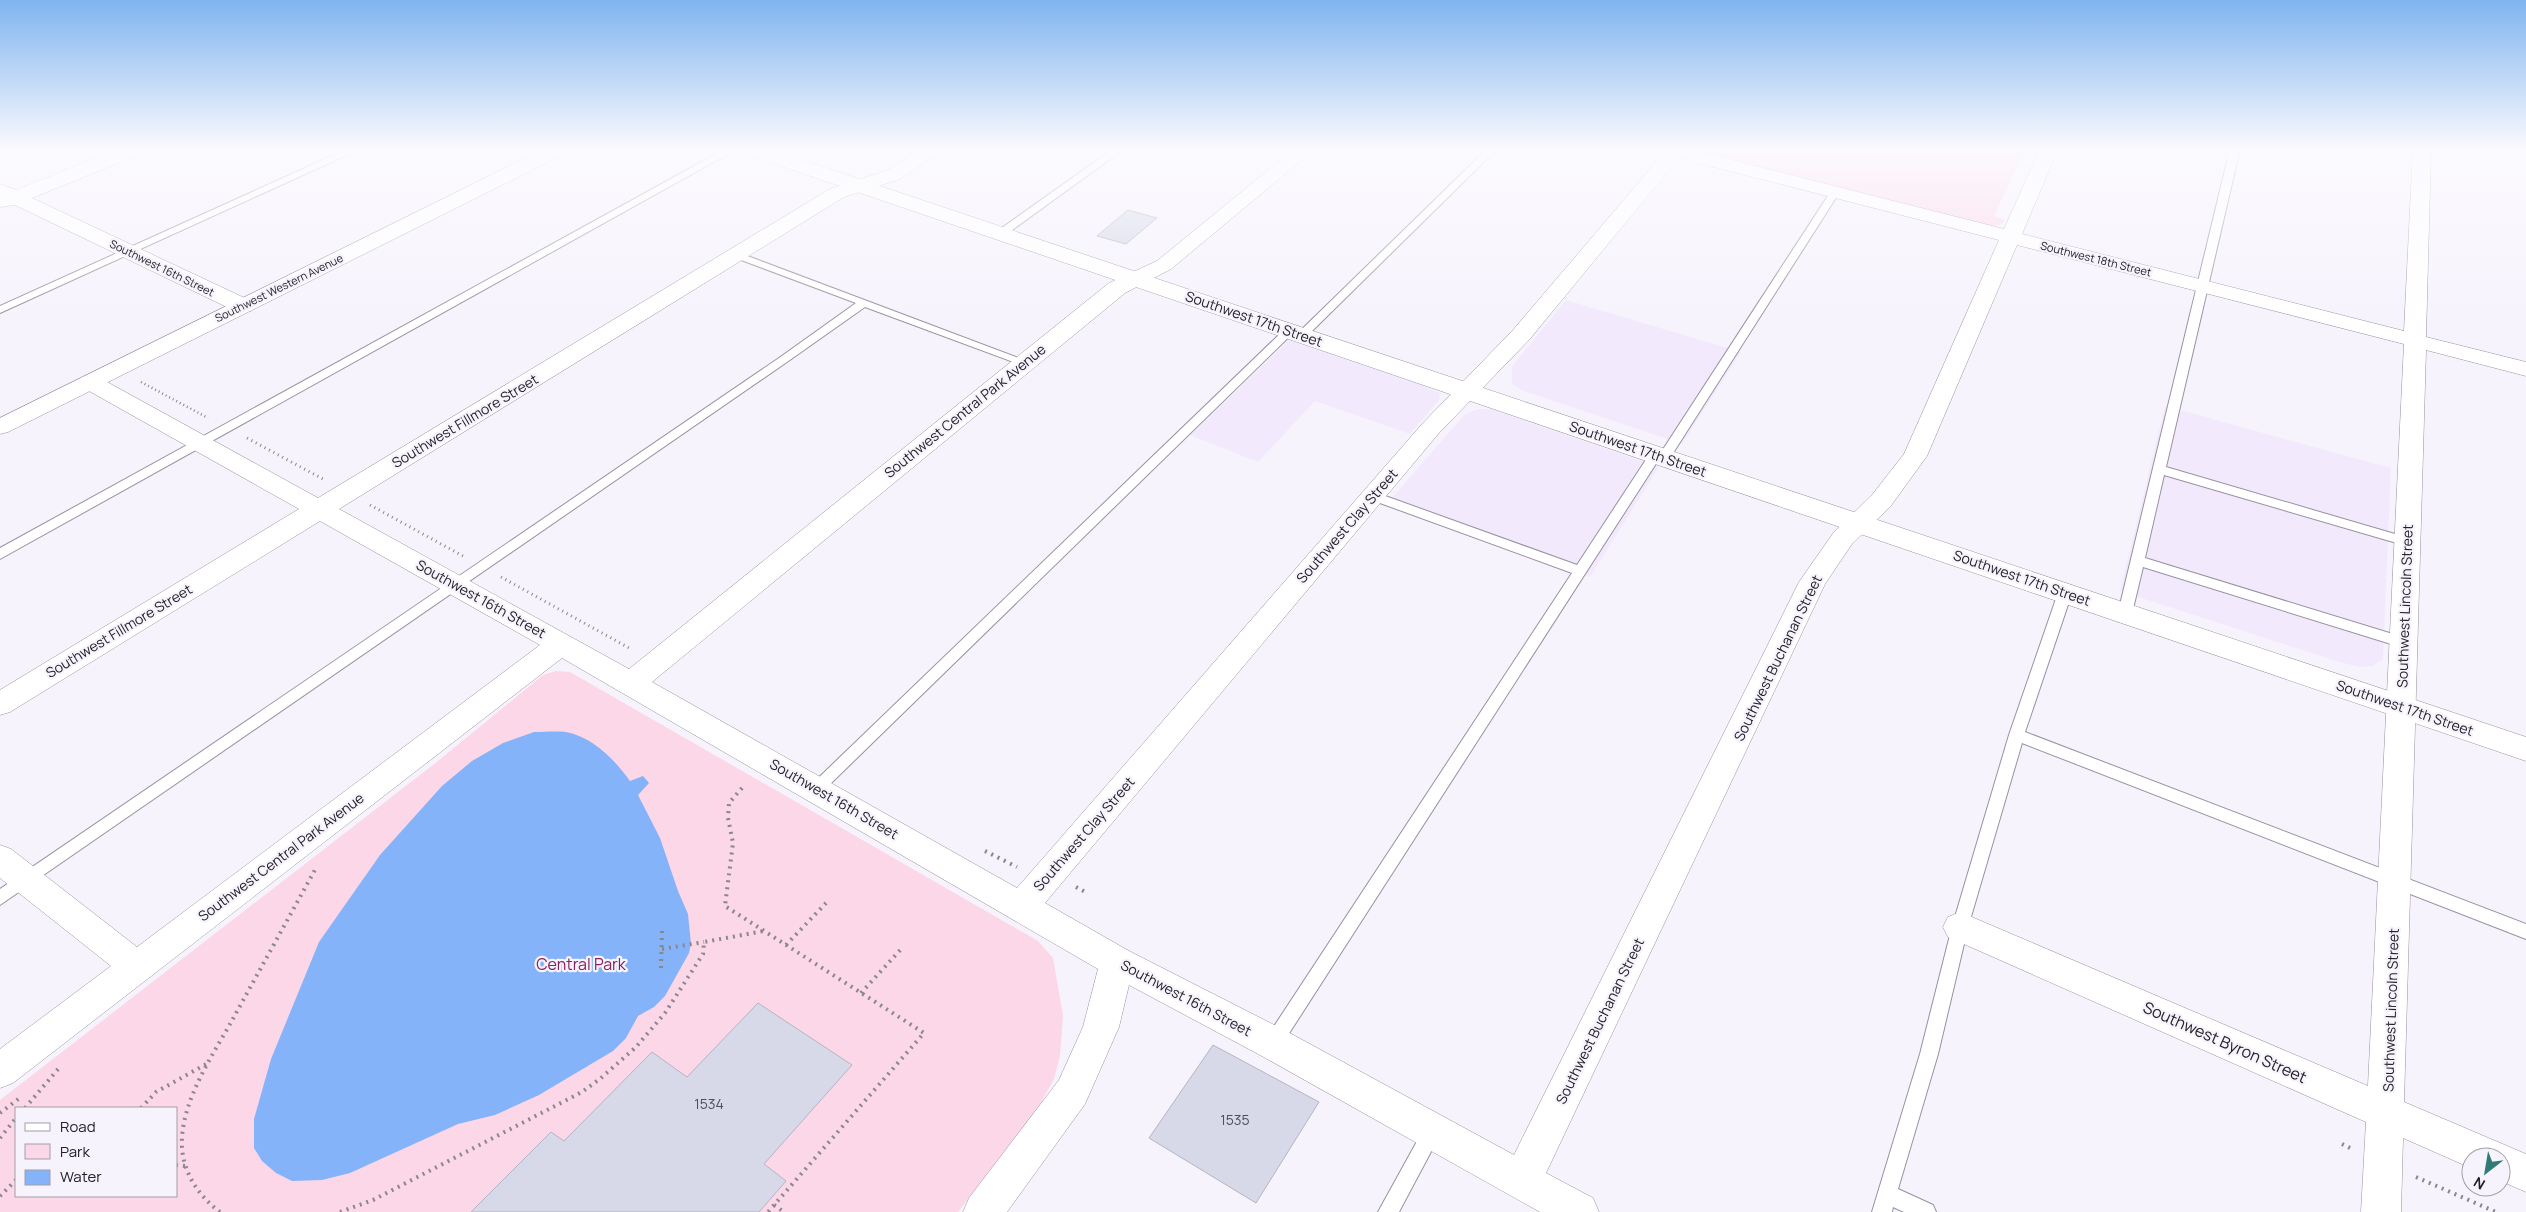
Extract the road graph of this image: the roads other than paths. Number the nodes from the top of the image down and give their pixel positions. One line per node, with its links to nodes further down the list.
1 (24, 206): 18 (street, Southwest 16th Street)
2 (231, 206): 18 (lane)
3 (445, 206): 23 (street, Southwest Western Avenue)
4 (630, 206): 32 (lane)
5 (817, 206): 19 (street, Southwest Fillmore Street)
6 (916, 206): 16 (street, Southwest 17th Street)
7 (1040, 206): 16 (lane)
8 (1237, 206): 20 (street, Southwest Central Park Avenue)
9 (1431, 206): 25 (lane)
10 (1627, 206): 30 (street, Southwest Clay Street)
11 (1826, 206): 33 (lane)
12 (1883, 206): 17 (street, Southwest 18th Street)
13 (2024, 206): 17 (street, Southwest Buchanan Street)
14 (2222, 206): 21 (lane)
15 (2420, 206): 26 (street, Southwest Lincoln Street)
16 (1000, 234): 20 (street, Southwest 17th Street)
17 (2010, 238): 21 (street, Southwest 18th Street); 37 (street, Southwest Buchanan Street)
18 (129, 252): 23 (street, Southwest 16th Street); 24 (lane)
19 (737, 255): 22 (lane); 36 (street, Southwest Fillmore Street)
20 (1137, 280): 25 (street, Southwest 17th Street); 27 (street, Southwest Central Park Avenue)
21 (2203, 287): 26 (street, Southwest 18th Street); 34 (lane)
22 (864, 302): 27 (lane); 42 (lane)
23 (243, 306): 29 (street, Southwest Western Avenue)
24 (0, 310)
25 (1295, 333): 30 (street, Southwest 17th Street); 52 (lane)
26 (2414, 341): 28 (street, Southwest 18th Street); 38 (street, Southwest Lincoln Street)
27 (1024, 362): 47 (street, Southwest Central Park Avenue)
28 (2526, 369)
29 (90, 382): 31 (street, Southwest Western Avenue); 32 (street, Southwest 16th Street)
30 (1468, 392): 33 (street, Southwest 17th Street); 35 (street, Southwest Clay Street)
31 (0, 427)
32 (200, 443): 36 (street, Southwest 16th Street); 39 (lane)
33 (1660, 456): 37 (street, Southwest 17th Street); 41 (lane)
34 (2159, 469): 38 (lane); 40 (lane)
35 (1373, 496): 41 (lane); 56 (street, Southwest Clay Street)
36 (319, 509): 42 (street, Southwest 16th Street); 48 (street, Southwest Fillmore Street)
37 (1860, 524): 43 (street, Southwest 17th Street); 68 (street, Southwest Buchanan Street)
38 (2407, 542): 45 (street, Southwest Lincoln Street)
39 (0, 554)
40 (2138, 561): 44 (lane); 45 (lane)
41 (1581, 571): 61 (lane)
42 (456, 584): 46 (street, Southwest 16th Street); 55 (lane)
43 (2065, 593): 44 (street, Southwest 17th Street); 50 (lane)
44 (2125, 613): 49 (street, Southwest 17th Street)
45 (2404, 643): 49 (street, Southwest Lincoln Street)
46 (561, 644): 47 (street, Southwest 16th Street); 60 (street, Southwest Central Park Avenue)
47 (631, 683): 52 (street, Southwest 16th Street)
48 (0, 704)
49 (2402, 707): 51 (street, Southwest 17th Street); 54 (street, Southwest Lincoln Street)
50 (2017, 735): 54 (lane); 57 (lane)
51 (2526, 749)
52 (816, 789): 56 (street, Southwest 16th Street)
53 (0, 859): 55 (street)
54 (2396, 882): 58 (lane); 63 (street, Southwest Lincoln Street)
55 (13, 889): 60 (street)
56 (1022, 906): 59 (street, Southwest 16th Street)
57 (1960, 927): 63 (street, Southwest Byron Street); 69 (lane)
58 (2526, 932)
59 (1117, 962): 61 (street, Southwest 16th Street); 70 (street)
60 (137, 967): 62 (street, Southwest Central Park Avenue)
61 (1273, 1043): 64 (street, Southwest 16th Street)
62 (0, 1071)
63 (2387, 1113): 65 (street, Southwest Byron Street); 74 (street, Southwest Lincoln Street)
64 (1433, 1130): 68 (street, Southwest 16th Street); 71 (lane)
65 (2466, 1147)
66 (2511, 1166): 67 (street)
67 (2526, 1173)
68 (1523, 1179): 72 (street, Southwest 16th Street)
69 (1884, 1203): 73 (lane)
70 (983, 1212)
71 (1388, 1212)
72 (1579, 1212)
73 (1926, 1212)
74 (2381, 1212)

